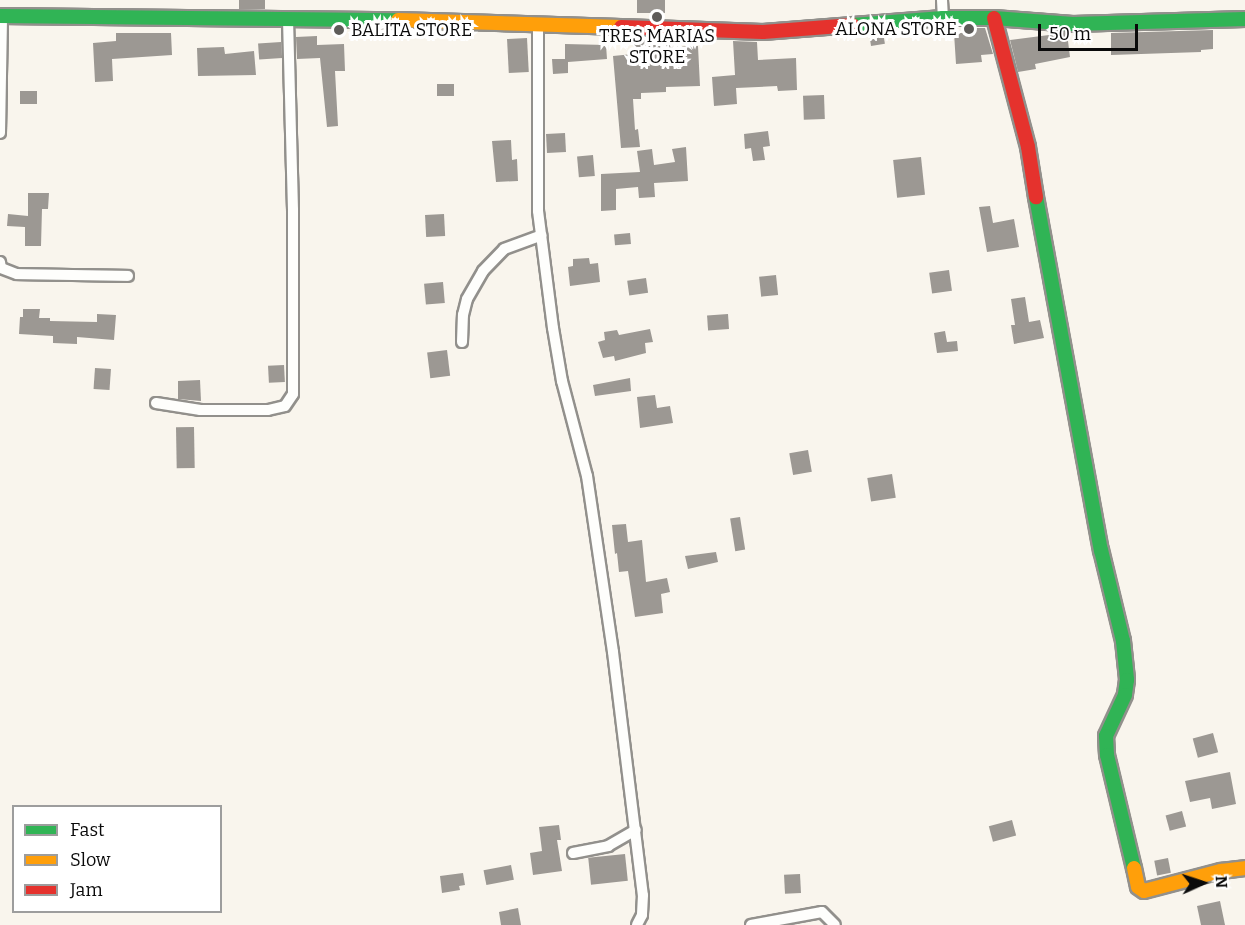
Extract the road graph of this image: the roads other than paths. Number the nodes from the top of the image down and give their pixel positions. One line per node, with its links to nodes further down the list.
1 (942, 0): 3 (street)
2 (1, 16): 6 (street); 8 (street)
3 (943, 18): 4 (street); 7 (street)
4 (994, 18): 5 (street); 16 (street)
5 (1245, 19)
6 (288, 20): 7 (street); 13 (street)
7 (538, 23): 9 (street)
8 (0, 133)
9 (542, 236): 12 (street); 14 (street)
10 (0, 262): 11 (street)
11 (128, 276)
12 (462, 342)
13 (156, 403)
14 (636, 830): 15 (street); 17 (street)
15 (573, 854)
16 (1245, 868)
17 (637, 925)
18 (751, 925): 19 (street)
19 (835, 925)

